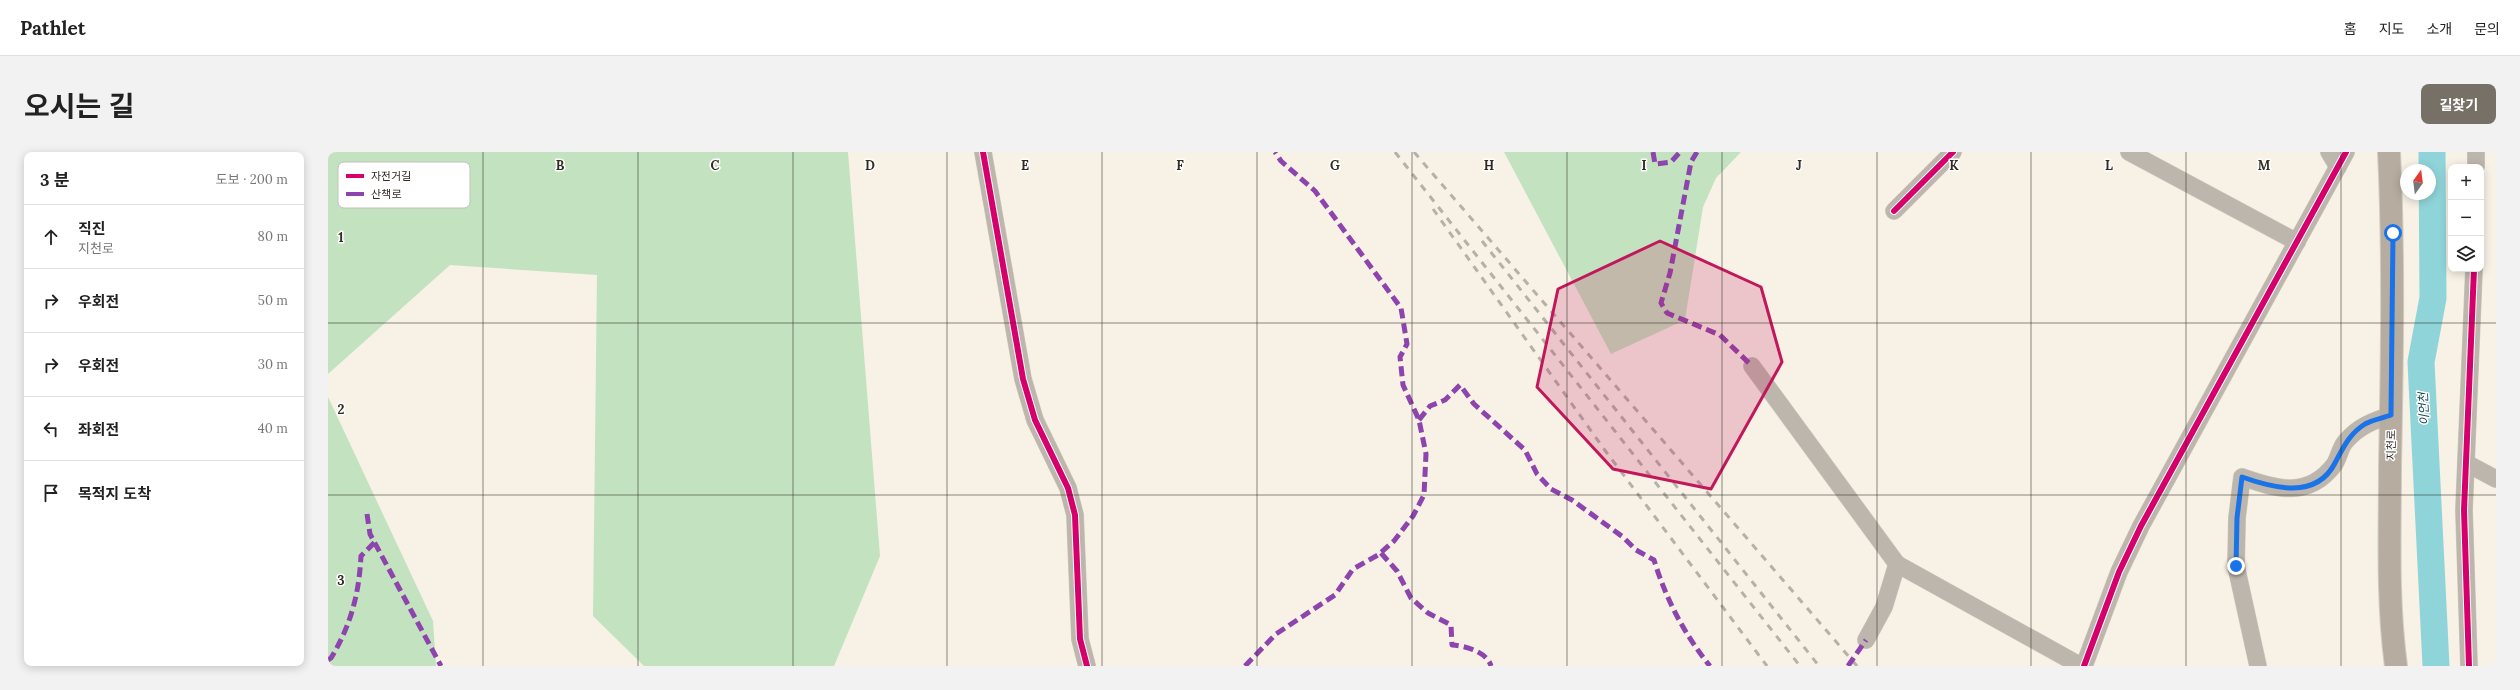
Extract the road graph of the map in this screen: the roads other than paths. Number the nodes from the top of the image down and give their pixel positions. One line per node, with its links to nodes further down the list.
1 (983, 152): 18 (street)
2 (1953, 152): 9 (street)
3 (2129, 152): 10 (street)
4 (2329, 152): 7 (street)
5 (2389, 152): 13 (main road, 지천로)
6 (2476, 152): 8 (street)
7 (2342, 159): 10 (street)
8 (2476, 164)
9 (1894, 211)
10 (2297, 242): 19 (street)
11 (2474, 272): 14 (street)
12 (1752, 366): 16 (street)
13 (2391, 415): 20 (street); 21 (main road, 지천로)
14 (2466, 463): 15 (street); 22 (street)
15 (2496, 479)
16 (1896, 564): 17 (street); 19 (street)
17 (1866, 640)
18 (1087, 666)
19 (2082, 666)
20 (2258, 666)
21 (2396, 666)
22 (2469, 666)

